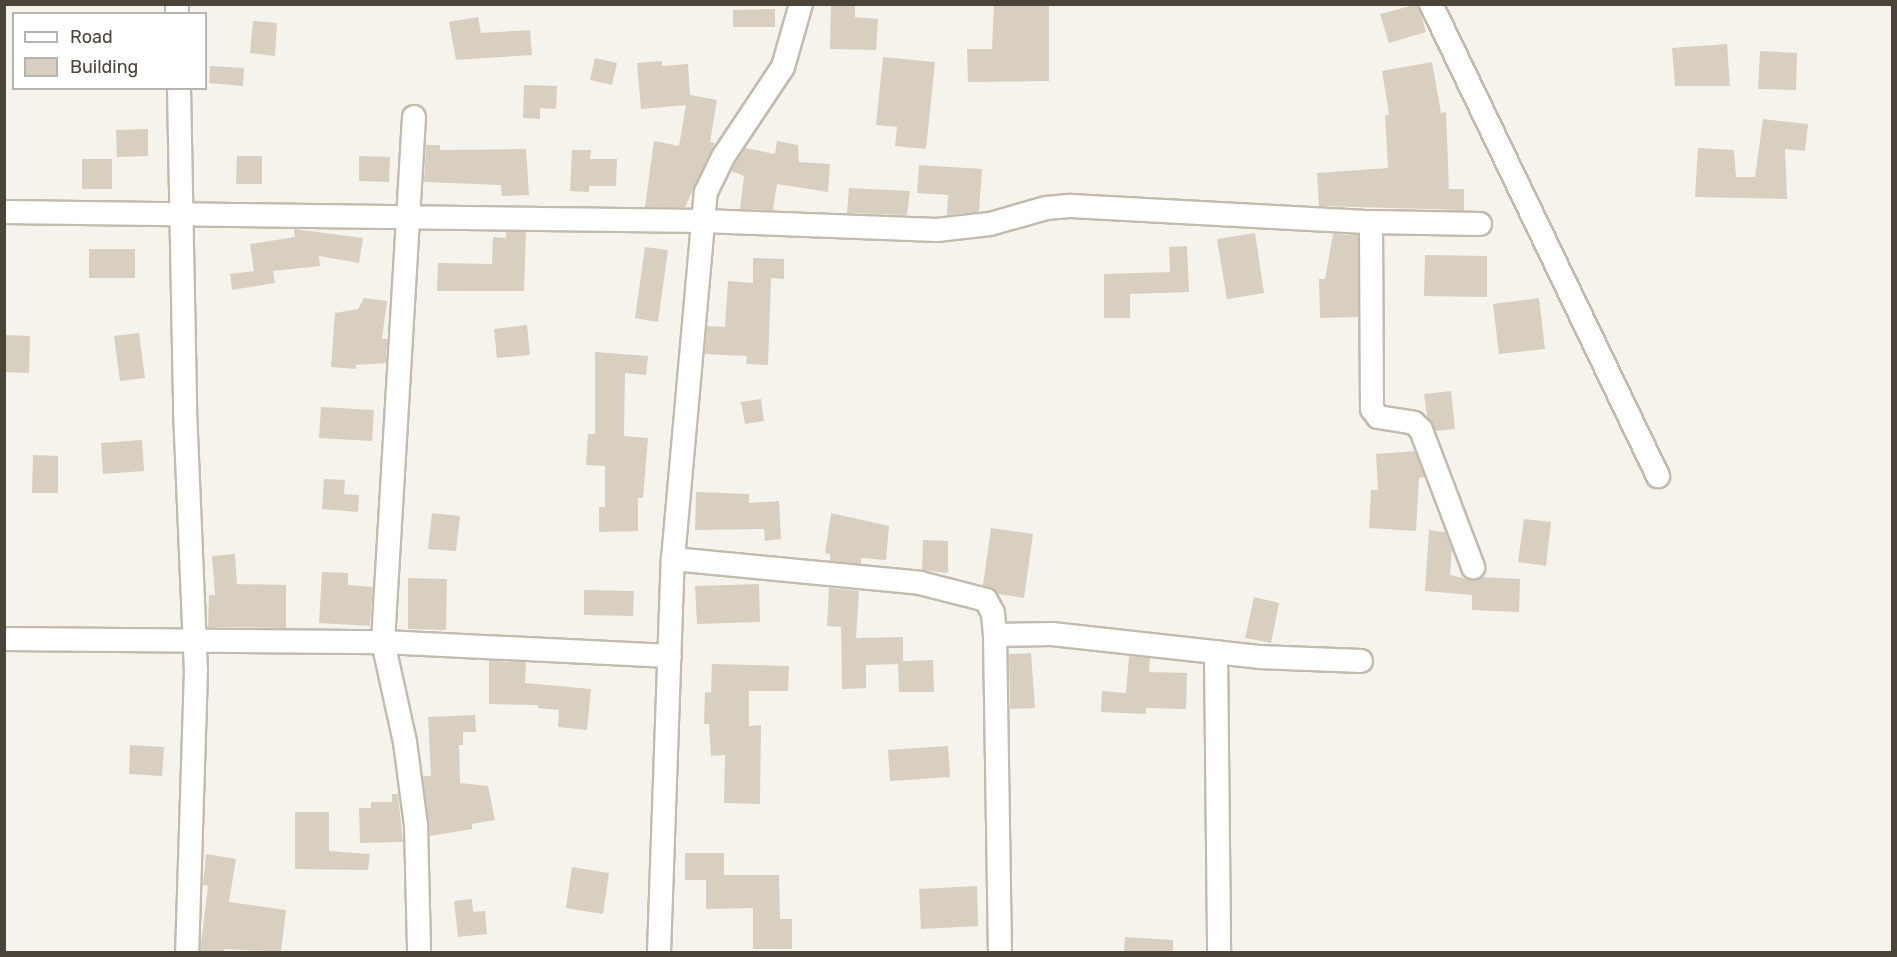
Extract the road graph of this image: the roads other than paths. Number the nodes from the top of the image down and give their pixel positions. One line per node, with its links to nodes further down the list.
1 (801, 4): 8 (street)
2 (1431, 4): 11 (street)
3 (178, 90): 6 (street)
4 (414, 117): 7 (street)
5 (4, 212): 6 (street)
6 (181, 213): 7 (street); 16 (street)
7 (409, 217): 8 (street); 17 (street)
8 (703, 221): 9 (street); 12 (street)
9 (1371, 222): 10 (street); 13 (street)
10 (1480, 224)
11 (1658, 476)
12 (673, 559): 14 (street); 19 (street)
13 (1473, 567)
14 (995, 635): 18 (street); 24 (street)
15 (4, 639): 16 (street)
16 (196, 640): 17 (street); 21 (street)
17 (383, 642): 19 (street); 22 (street)
18 (1216, 652): 20 (street); 25 (street)
19 (670, 656): 23 (street)
20 (1361, 661)
21 (187, 952)
22 (419, 952)
23 (659, 952)
24 (1000, 952)
25 (1219, 952)

